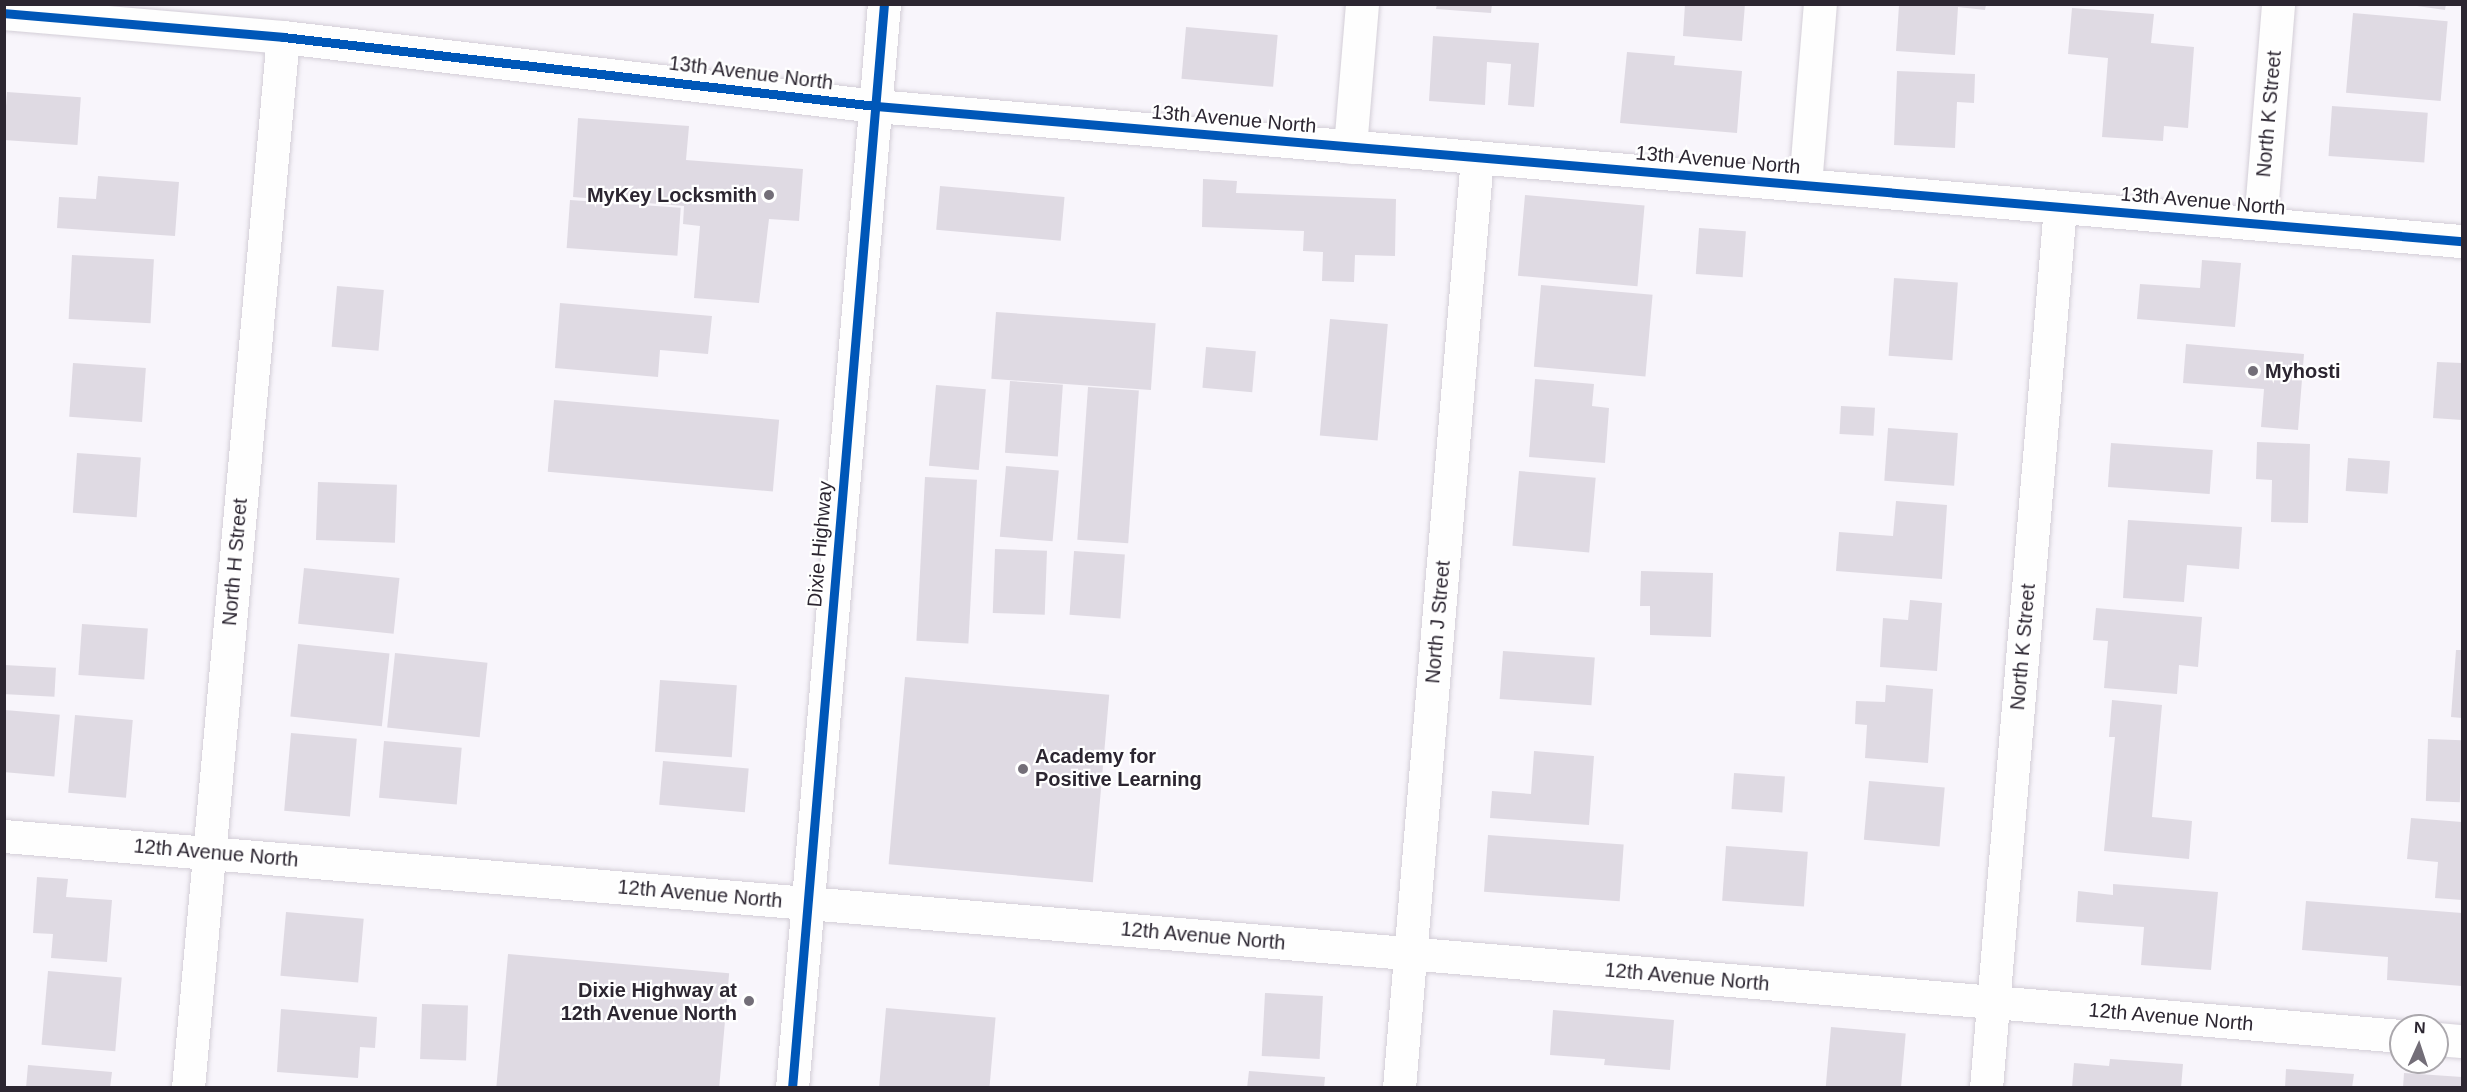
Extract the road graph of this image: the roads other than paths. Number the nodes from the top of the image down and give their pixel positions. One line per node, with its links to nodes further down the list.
1 (884, 4): 7 (street, Dixie Highway)
2 (1362, 4): 8 (street)
3 (1820, 4): 10 (street)
4 (2278, 4): 12 (street, North K Street)
5 (4, 13): 6 (street, 13th Avenue North)
6 (283, 37): 7 (street, 13th Avenue North); 15 (street, North H Street)
7 (876, 106): 8 (street, 13th Avenue North); 16 (street, Dixie Highway)
8 (1350, 147): 9 (street, 13th Avenue North)
9 (1477, 157): 10 (street, 13th Avenue North); 17 (street, North J Street)
10 (1805, 185): 11 (street, 13th Avenue North)
11 (2060, 207): 12 (street, 13th Avenue North); 18 (street, North K Street)
12 (2260, 224): 13 (street, 13th Avenue North)
13 (2463, 241)
14 (4, 836): 15 (street, 12th Avenue North)
15 (208, 853): 16 (street, 12th Avenue North); 20 (street, North H Street)
16 (808, 903): 17 (street, 12th Avenue North); 21 (street, Dixie Highway)
17 (1410, 954): 18 (street, 12th Avenue North); 22 (street, North J Street)
18 (1993, 1002): 19 (street, 12th Avenue North); 23 (street, North K Street)
19 (2389, 1035)
20 (188, 1088)
21 (792, 1088)
22 (1399, 1088)
23 (1986, 1088)

